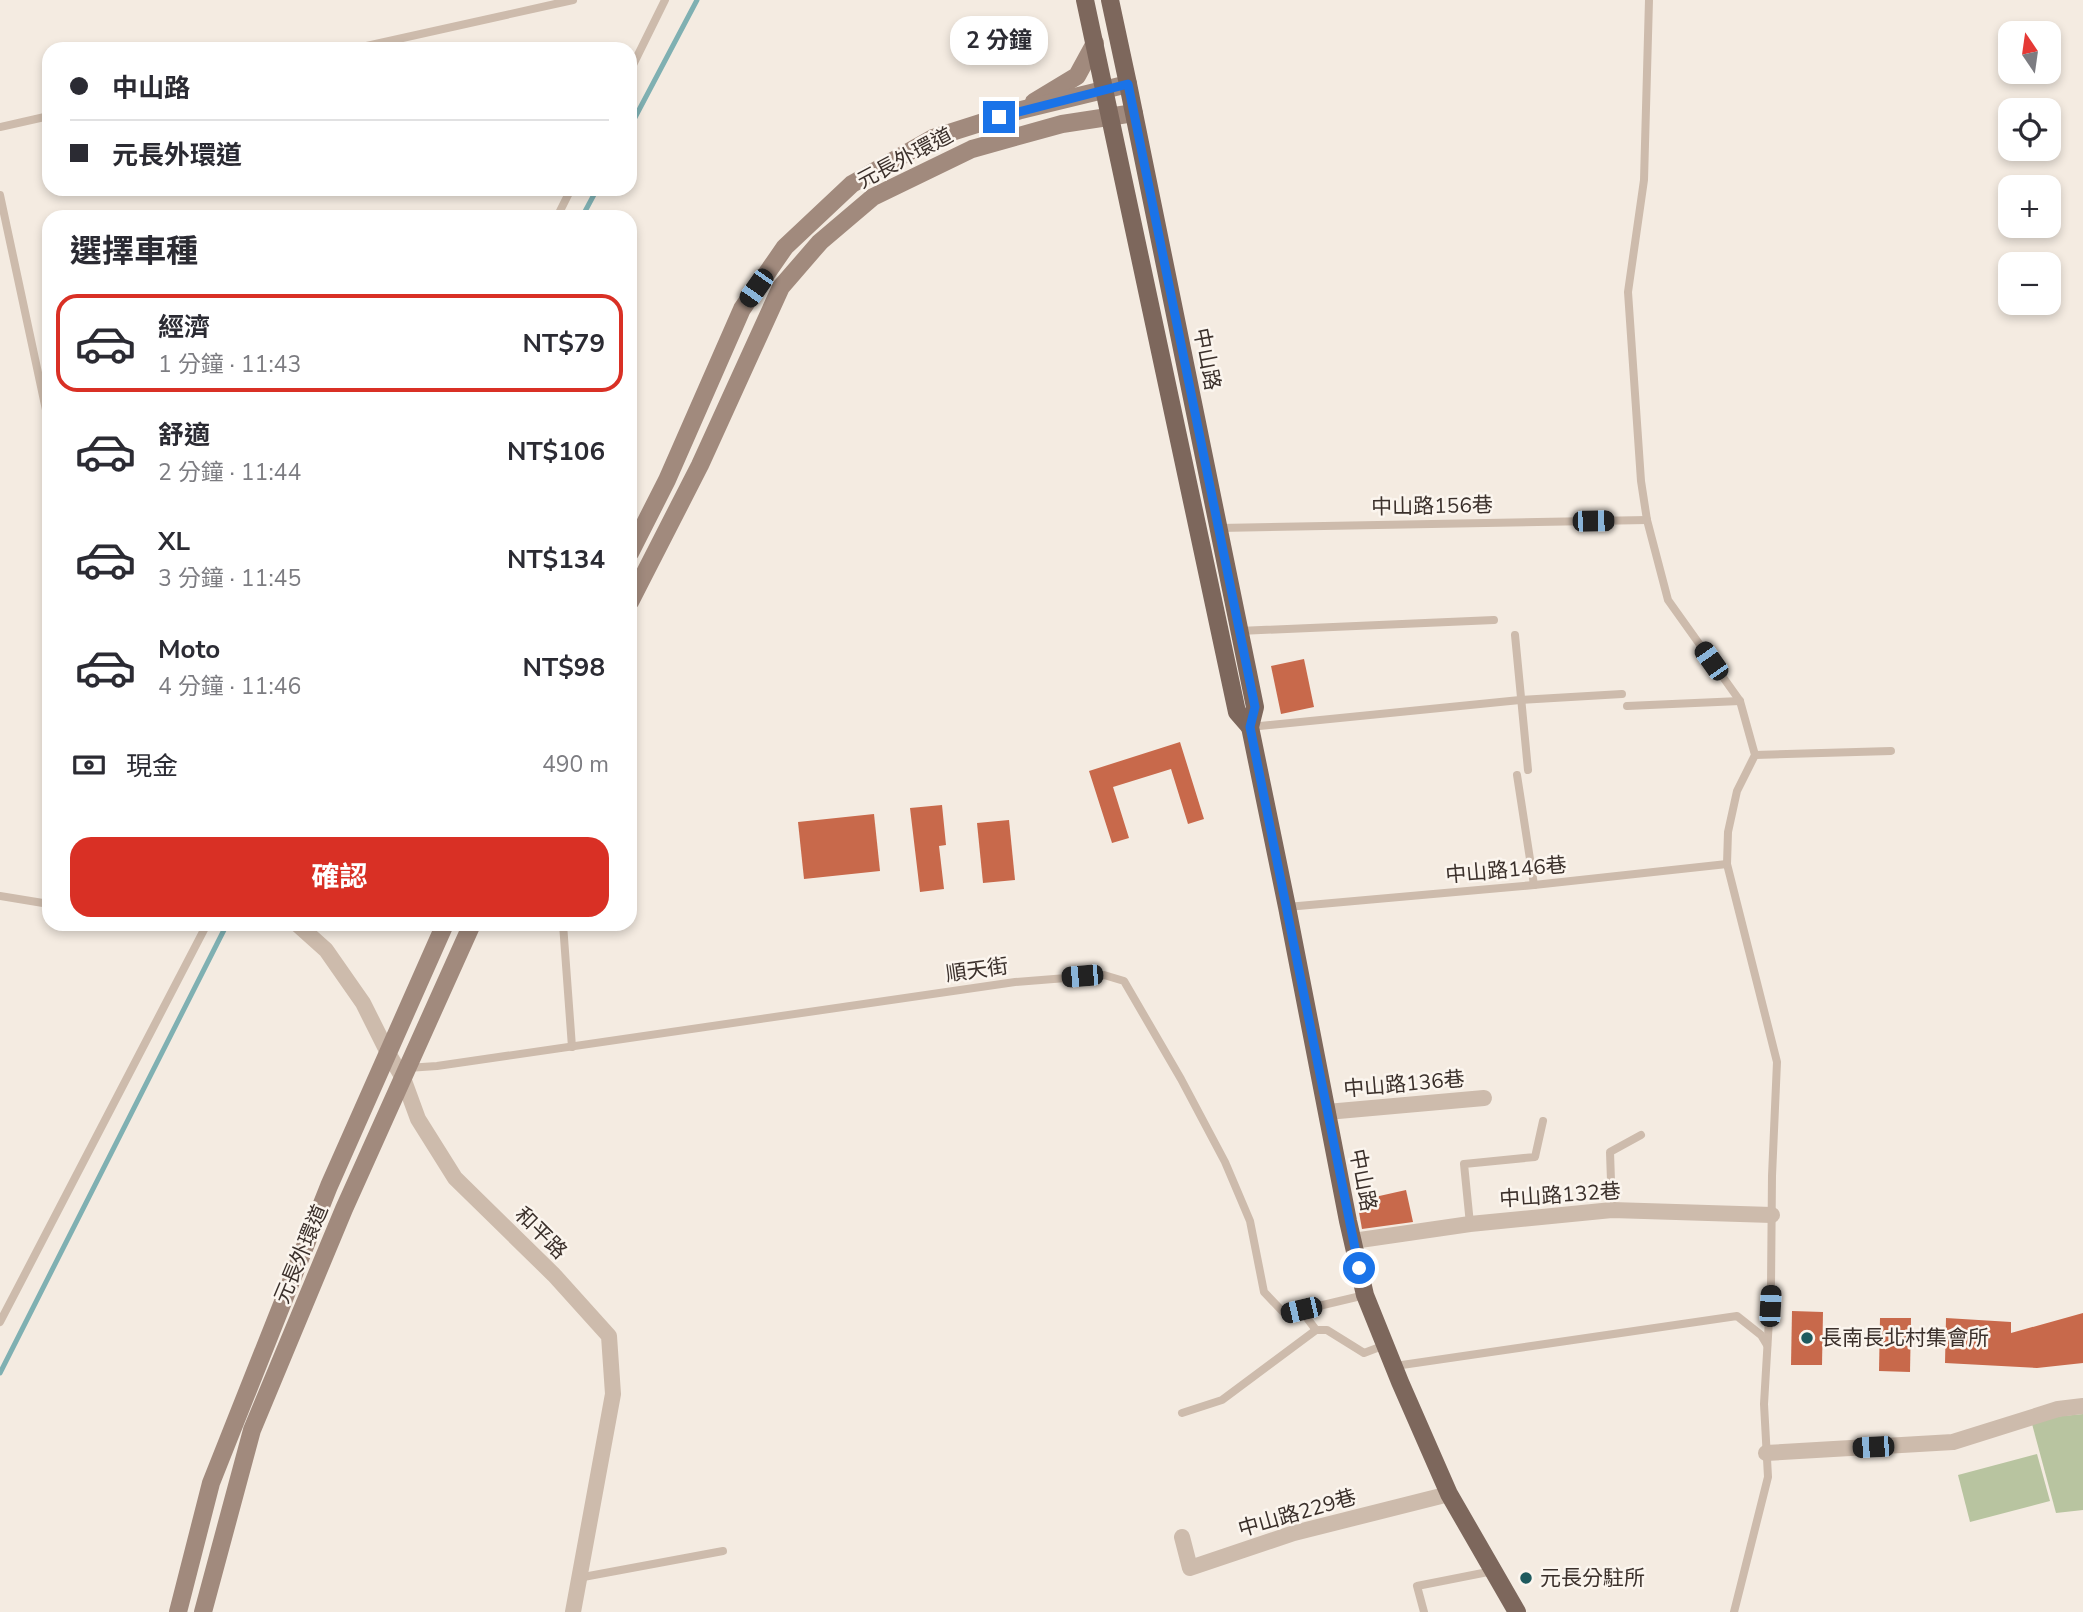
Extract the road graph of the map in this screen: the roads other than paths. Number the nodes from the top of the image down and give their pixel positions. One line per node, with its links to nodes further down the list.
1 (573, 0): 6 (lane)
2 (665, 0): 8 (lane)
3 (1085, 0): 7 (main road, 中山路)
4 (1110, 0): 9 (main road, 中山路)
5 (1649, 0): 18 (lane)
6 (384, 42)
7 (1095, 43): 10 (main road, 中山路); 11 (street)
8 (637, 57)
9 (1128, 84): 10 (street, 元長外環道); 12 (main road, 中山路)
10 (1105, 91): 11 (street, 元長外環道); 13 (main road, 中山路)
11 (1021, 110): 20 (street, 元長外環道)
12 (1134, 113): 13 (street, 元長外環道); 19 (main road, 中山路)
13 (1110, 116): 21 (street, 元長外環道); 29 (main road, 中山路)
14 (42, 118): 15 (lane)
15 (0, 127)
16 (0, 195): 17 (lane)
17 (42, 391)
18 (1647, 520): 19 (lane, 中山路156巷); 27 (lane)
19 (1219, 528): 23 (main road, 中山路)
20 (637, 539)
21 (637, 588)
22 (1494, 620): 23 (lane)
23 (1239, 631): 29 (main road, 中山路)
24 (1515, 635): 26 (lane)
25 (1622, 694): 26 (lane)
26 (1520, 701): 29 (lane); 32 (lane)
27 (1740, 701): 28 (lane); 31 (lane)
28 (1628, 706)
29 (1250, 727): 38 (main road, 中山路)
30 (1891, 751): 31 (lane)
31 (1755, 755): 34 (lane)
32 (1528, 770)
33 (1517, 775): 35 (lane)
34 (1727, 864): 35 (lane, 中山路146巷); 52 (lane)
35 (1534, 885): 38 (lane, 中山路146巷)
36 (0, 896): 37 (lane)
37 (42, 903)
38 (1287, 907): 48 (main road, 中山路)
39 (203, 931): 57 (lane)
40 (305, 931): 45 (street, 和平路)
41 (442, 931): 45 (street, 元長外環道)
42 (468, 931): 46 (street, 元長外環道)
43 (564, 931): 44 (lane)
44 (572, 1047): 46 (lane, 順天街); 56 (lane, 順天街)
45 (388, 1054): 46 (street, 和平路); 70 (street, 元長外環道)
46 (405, 1073): 69 (street, 和平路); 71 (street, 元長外環道)
47 (1484, 1098): 48 (street, 中山路136巷)
48 (1327, 1112): 54 (main road, 中山路)
49 (1544, 1121): 53 (lane)
50 (1641, 1135): 51 (lane)
51 (1612, 1210): 52 (street, 中山路132巷); 53 (street, 中山路132巷)
52 (1772, 1215): 60 (lane)
53 (1469, 1224): 54 (street, 中山路132巷)
54 (1353, 1241): 55 (main road, 中山路)
55 (1365, 1295): 56 (lane); 59 (main road, 中山路)
56 (1301, 1310): 58 (lane)
57 (0, 1322)
58 (1316, 1330): 59 (lane); 63 (lane)
59 (1386, 1345): 61 (main road, 中山路)
60 (1767, 1345): 61 (lane); 64 (lane)
61 (1395, 1366): 65 (main road, 中山路)
62 (2083, 1406): 64 (street)
63 (1182, 1413)
64 (1766, 1453): 75 (lane)
65 (1449, 1494): 66 (street, 中山路229巷); 68 (main road, 中山路)
66 (1182, 1537)
67 (723, 1550): 69 (lane)
68 (1493, 1571): 73 (lane); 74 (main road, 中山路)
69 (578, 1578): 72 (street, 和平路)
70 (178, 1612)
71 (203, 1612)
72 (573, 1612)
73 (1424, 1612)
74 (1517, 1612)
75 (1734, 1612)

